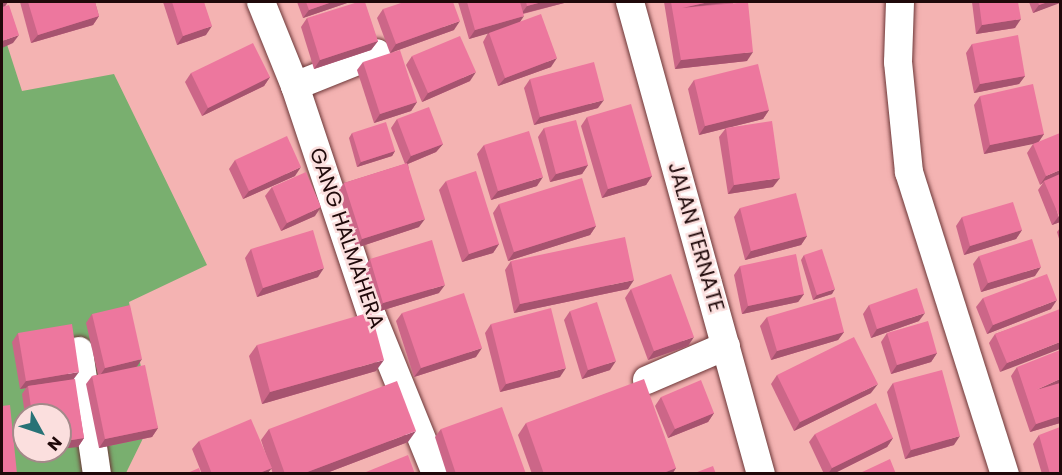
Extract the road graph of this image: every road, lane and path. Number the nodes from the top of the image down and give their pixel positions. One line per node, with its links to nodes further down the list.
1 (261, 2): 5 (street, GANG HALMAHERA)
2 (630, 2): 6 (street, JALAN TERNATE)
3 (900, 2): 12 (street)
4 (377, 53): 5 (street)
5 (295, 86): 10 (street, GANG HALMAHERA)
6 (726, 346): 8 (street); 11 (street, JALAN TERNATE)
7 (79, 351): 9 (street)
8 (647, 380)
9 (97, 474)
10 (436, 474)
11 (760, 474)
12 (1005, 474)

